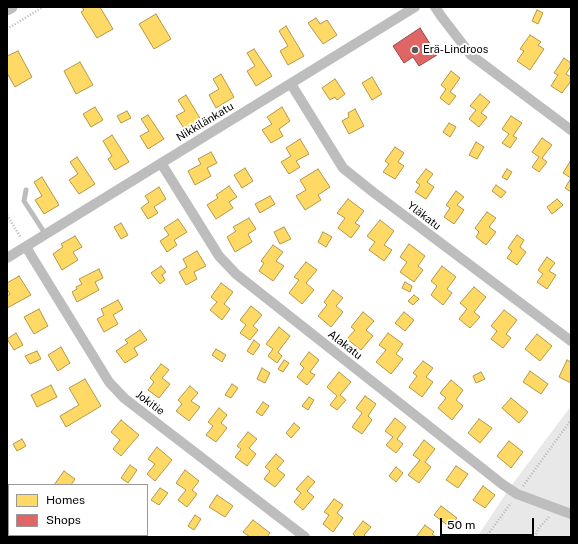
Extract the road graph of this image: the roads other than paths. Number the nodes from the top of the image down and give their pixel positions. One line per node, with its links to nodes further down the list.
1 (11, 7): 4 (street)
2 (415, 7): 5 (street, Nikkilänkatu)
3 (435, 7): 6 (street)
4 (7, 9)
5 (291, 84): 7 (street, Nikkilänkatu); 12 (street, Yläkatu)
6 (571, 130)
7 (161, 163): 9 (street, Nikkilänkatu); 13 (street, Alakatu)
8 (26, 190): 9 (lane)
9 (46, 235): 10 (street, Nikkilänkatu)
10 (26, 247): 11 (street, Nikkilänkatu); 14 (street, Jokitie)
11 (7, 258)
12 (571, 341)
13 (571, 514)
14 (305, 537)

